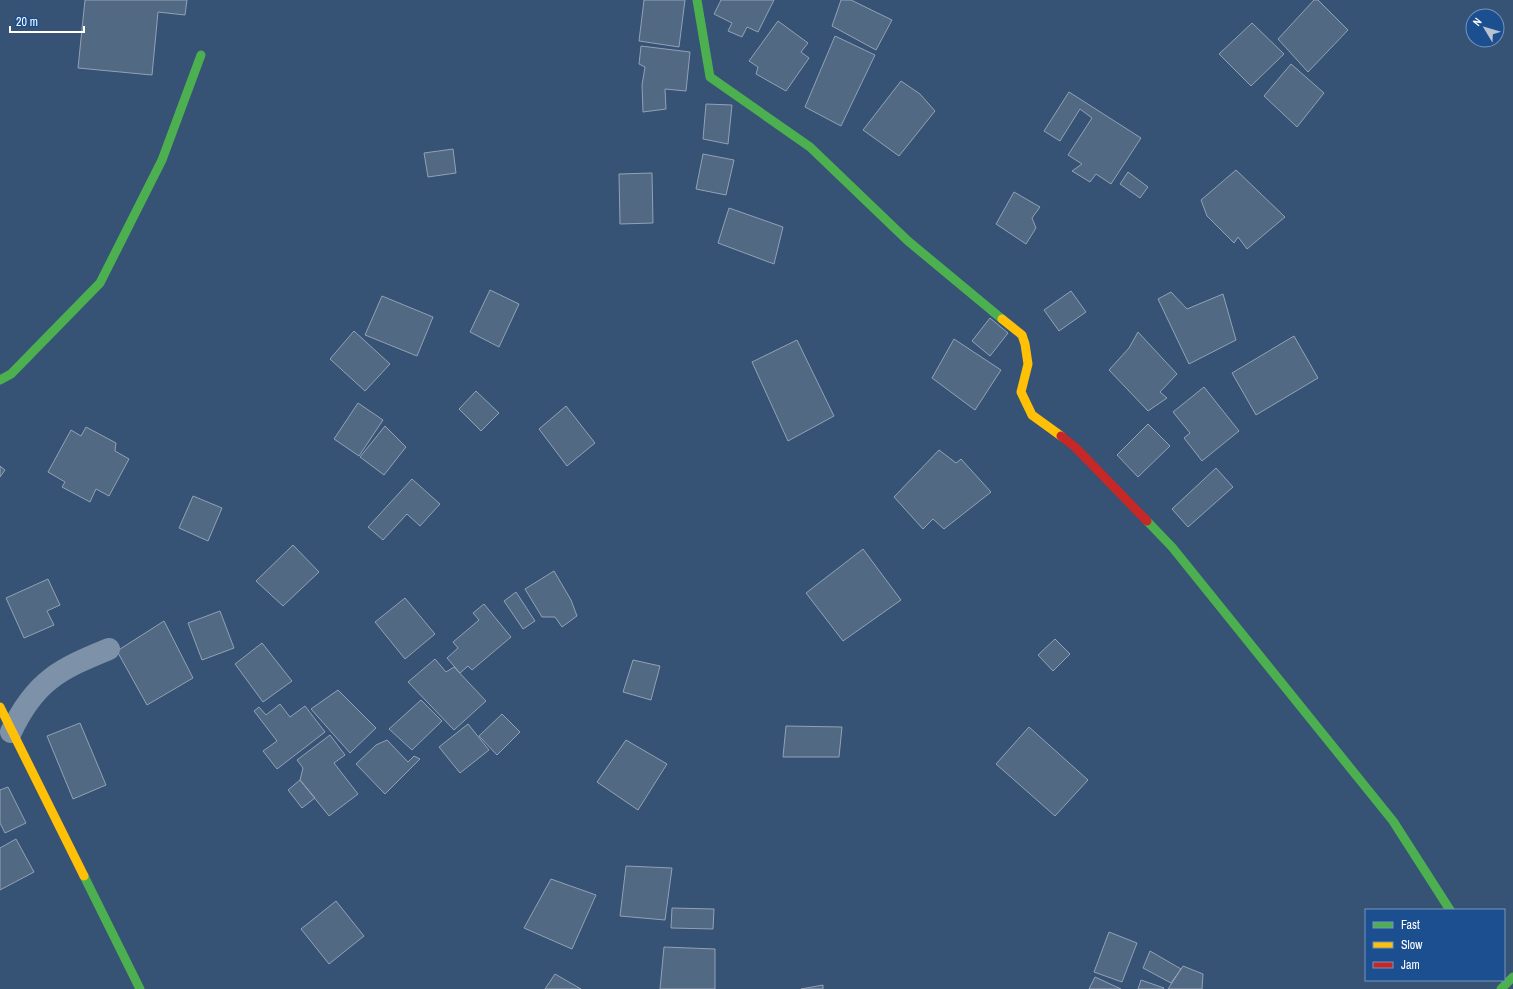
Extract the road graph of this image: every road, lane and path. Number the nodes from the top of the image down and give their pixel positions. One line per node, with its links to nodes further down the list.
1 (697, 0): 7 (street)
2 (201, 55): 3 (street)
3 (0, 380)
4 (109, 649): 6 (street)
5 (0, 707): 6 (street)
6 (11, 732): 8 (street)
7 (1449, 909)
8 (140, 989)

